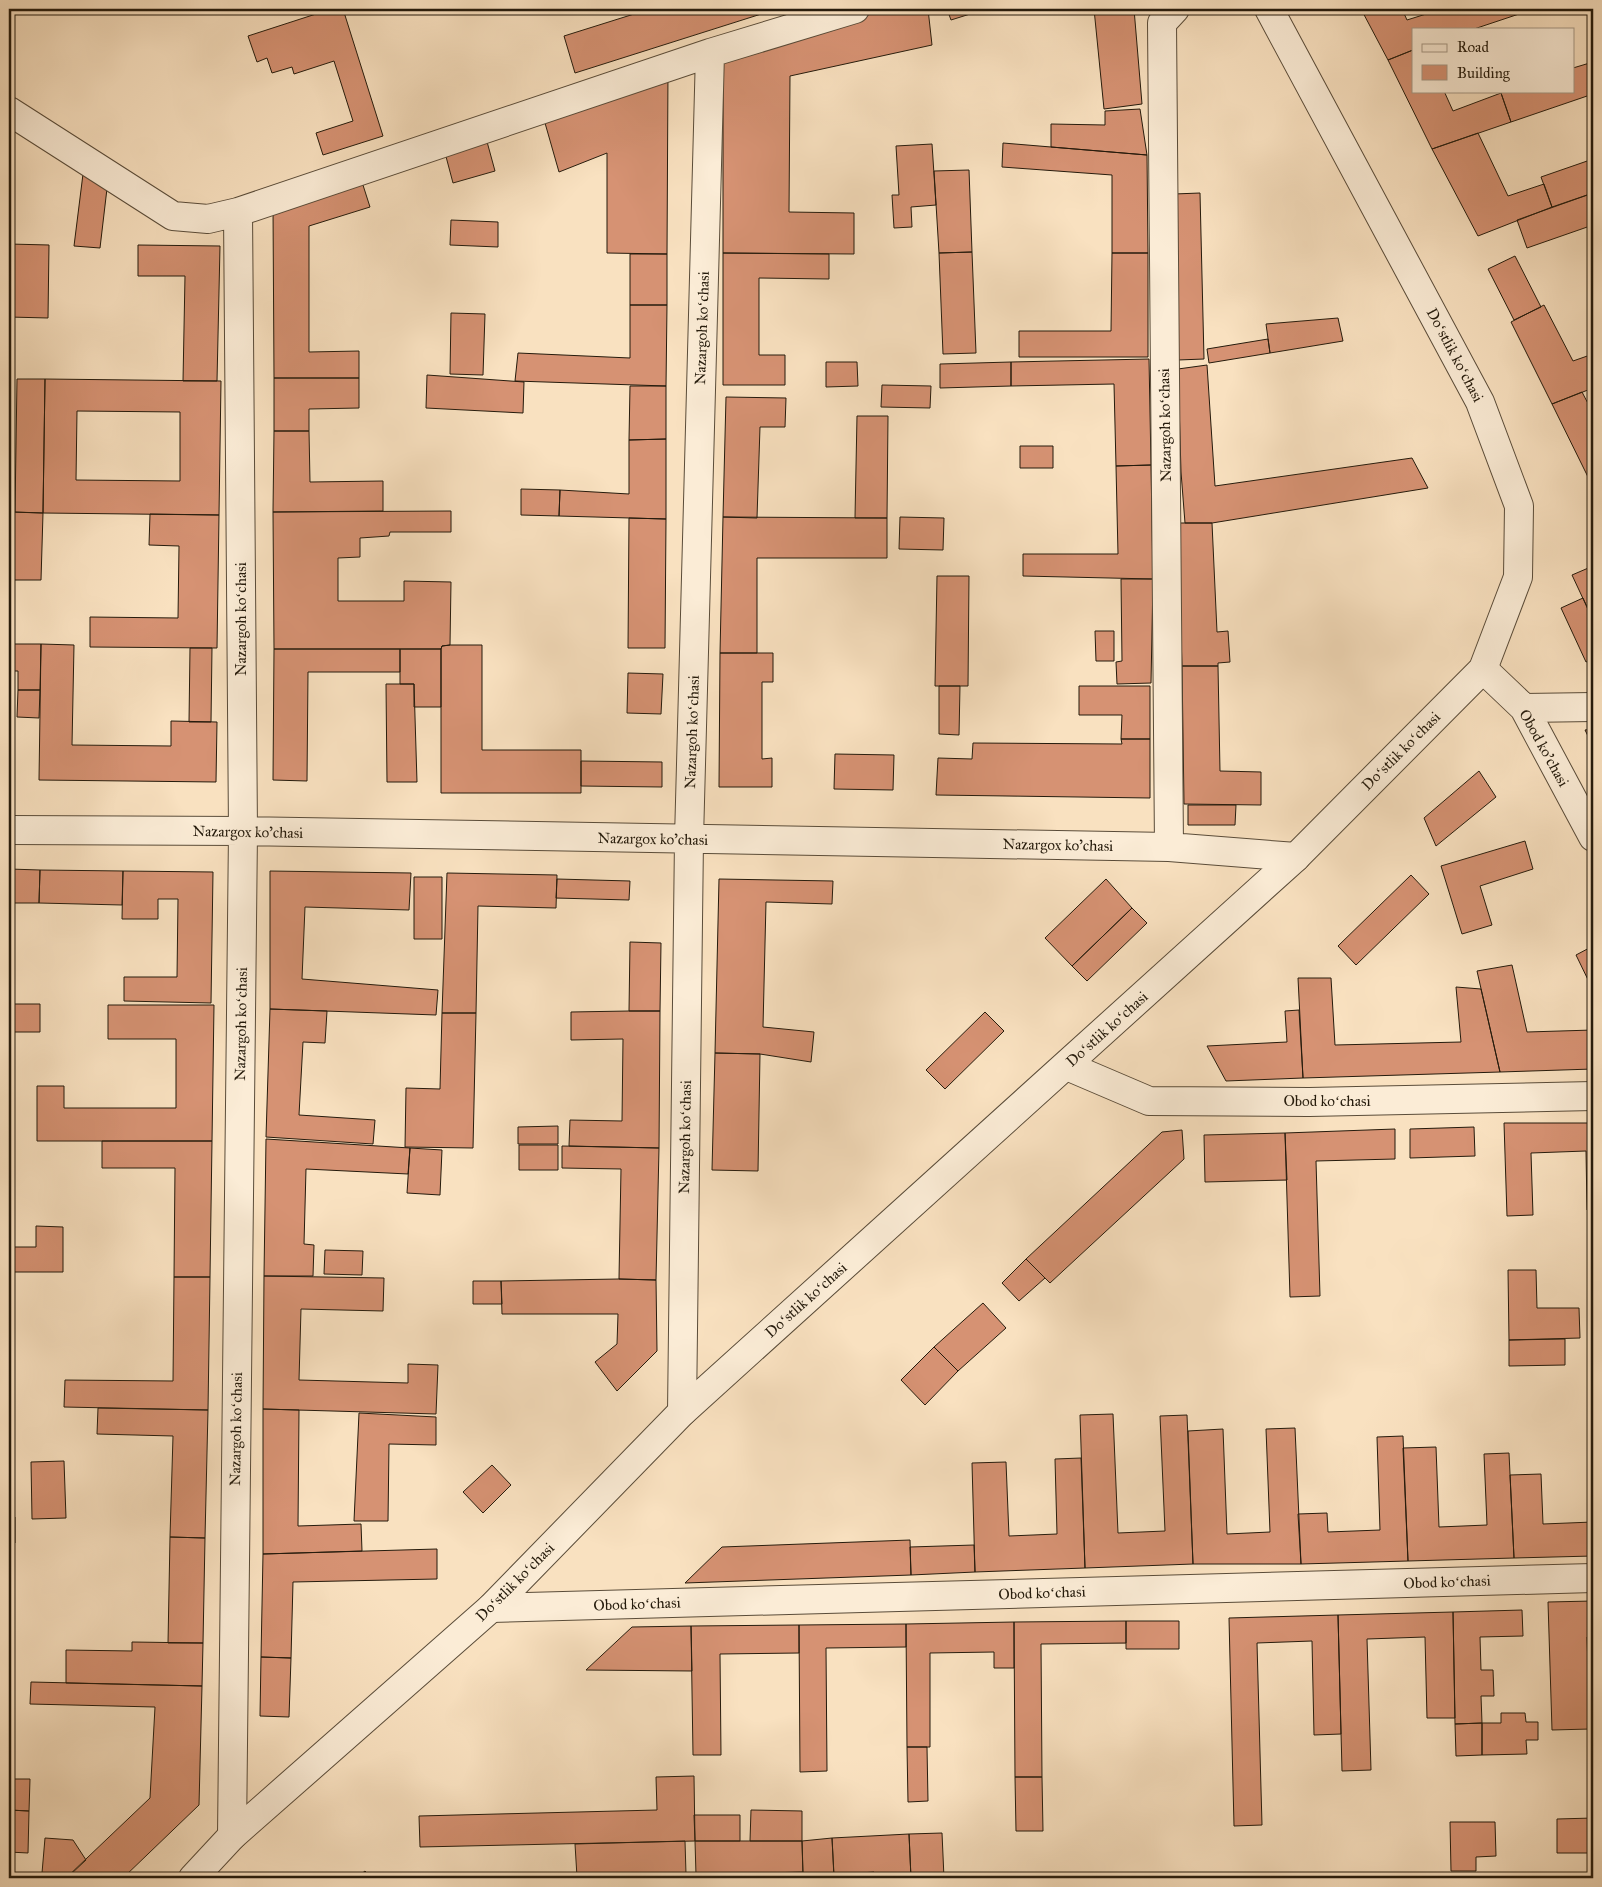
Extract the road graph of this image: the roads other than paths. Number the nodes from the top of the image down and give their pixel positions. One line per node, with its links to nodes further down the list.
1 (855, 9): 4 (street)
2 (1175, 9): 14 (street, Nazargoh koʻchasi)
3 (1269, 9): 7 (street, Doʻstlik koʻchasi)
4 (710, 53): 6 (street); 13 (street, Nazargoh koʻchasi)
5 (9, 111): 6 (street)
6 (238, 212): 11 (street, Nazargoh koʻchasi)
7 (1483, 669): 9 (street, Obod ko'chasi); 15 (street, Doʻstlik koʻchasi)
8 (1593, 707): 9 (street)
9 (1524, 708): 12 (street, Obod ko'chasi)
10 (9, 830): 11 (street, Nazargox ko'chasi)
11 (243, 831): 13 (street, Nazargox ko'chasi); 21 (street, Nazargoh koʻchasi)
12 (1593, 837)
13 (689, 840): 14 (street, Nazargox ko'chasi); 18 (street, Nazargoh koʻchasi)
14 (1169, 847): 15 (street, Nazargox ko'chasi)
15 (1296, 857): 16 (street, Doʻstlik koʻchasi)
16 (1067, 1066): 17 (street, Obod koʻchasi); 18 (street, Doʻstlik koʻchasi)
17 (1593, 1096)
18 (682, 1412): 20 (street, Doʻstlik koʻchasi)
19 (1593, 1578): 20 (street, Obod koʻchasi)
20 (491, 1608): 21 (street, Doʻstlik koʻchasi)
21 (232, 1836): 22 (street, Doʻstlik koʻchasi)
22 (193, 1878)

